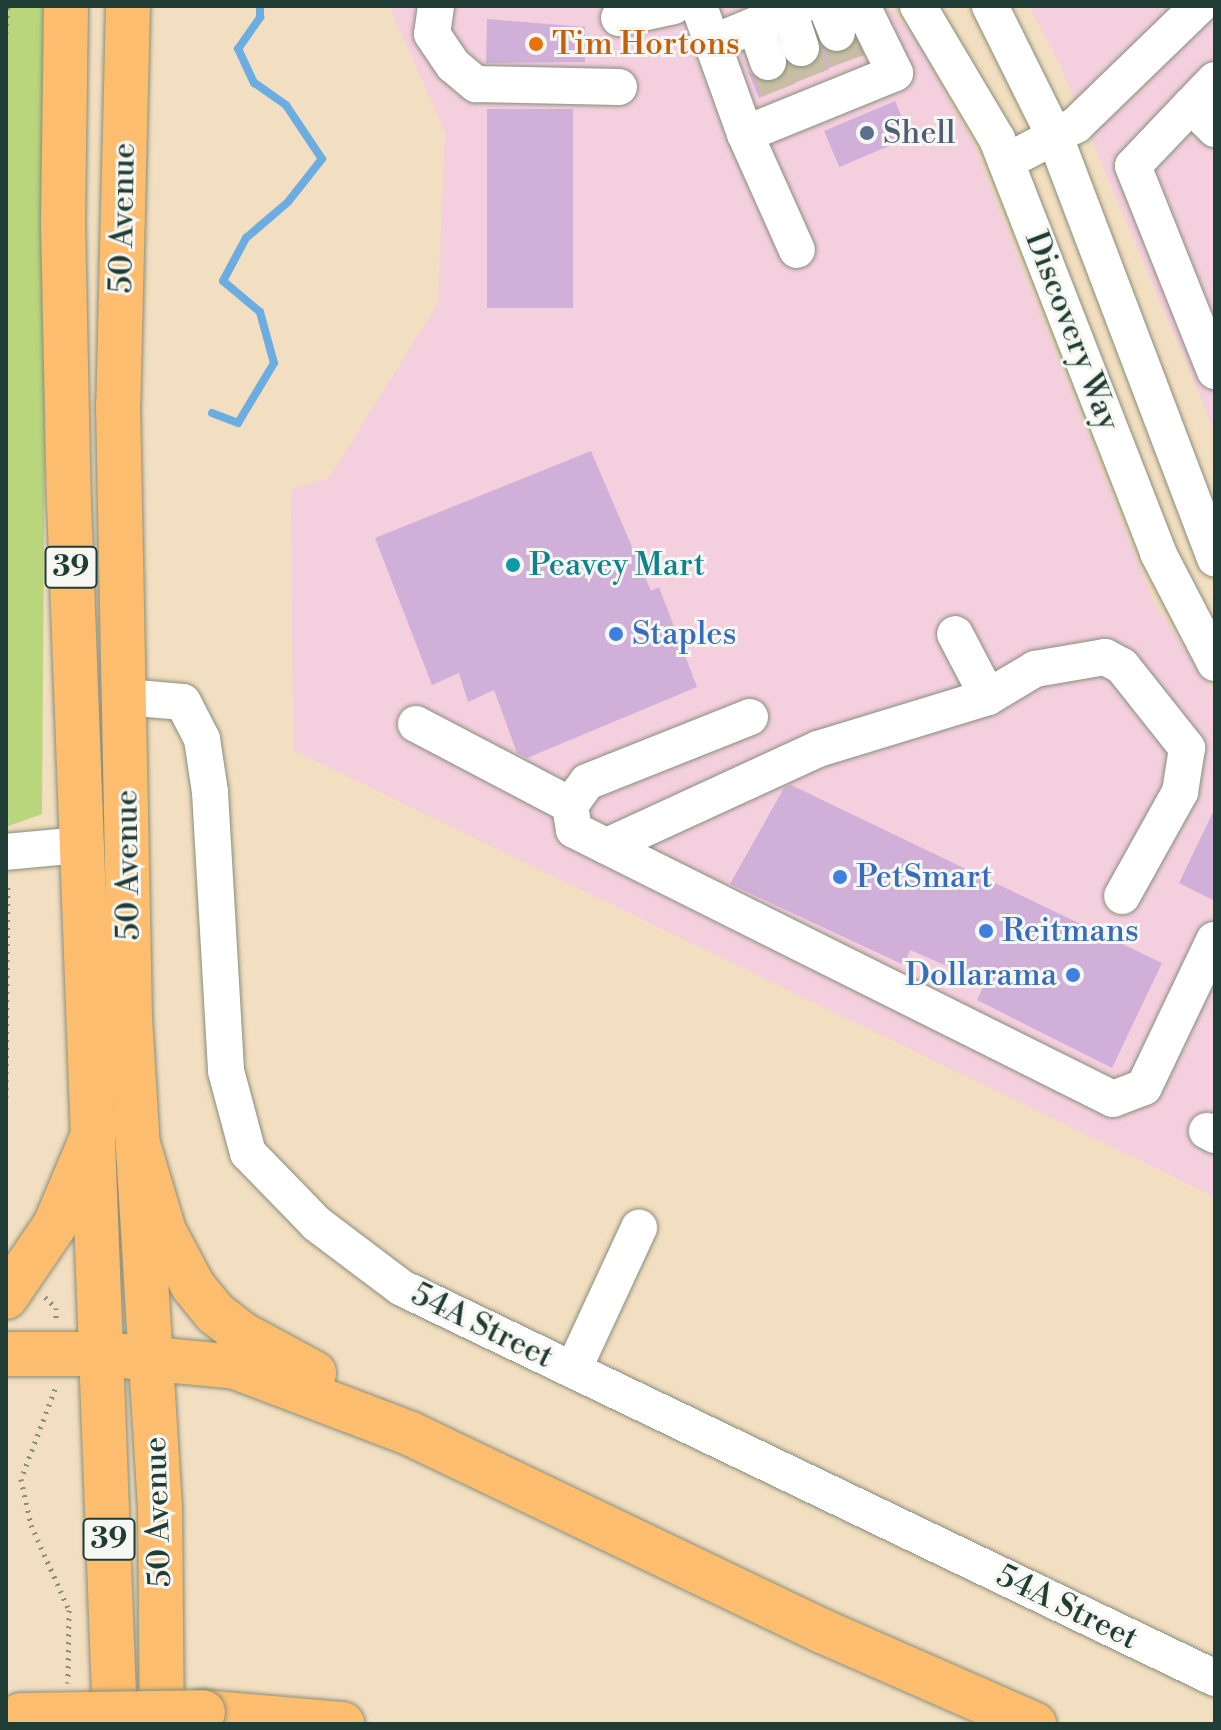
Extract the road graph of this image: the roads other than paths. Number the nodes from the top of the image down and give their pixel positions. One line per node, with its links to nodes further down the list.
1 (66, 6): 34 (main road, 50 Avenue / 39)
2 (128, 6): 29 (main road, 50 Avenue / 39)
3 (417, 6): 18 (street)
4 (436, 6): 18 (street)
5 (674, 6): 12 (street)
6 (699, 6): 15 (street)
7 (862, 6): 16 (street)
8 (918, 6): 23 (street, Discovery Way)
9 (990, 6): 22 (street, Discovery Way)
10 (1199, 6): 13 (street); 22 (street)
11 (795, 8): 14 (street); 17 (street)
12 (619, 18)
13 (1215, 24)
14 (756, 27): 15 (street); 17 (street)
15 (712, 43): 21 (street)
16 (842, 47): 17 (street)
17 (796, 82): 21 (street)
18 (476, 84): 19 (street)
19 (619, 87)
20 (1207, 105): 25 (street)
21 (745, 134): 24 (street)
22 (1055, 137): 23 (street); 26 (street, Discovery Way)
23 (1006, 162): 28 (street, Discovery Way)
24 (797, 250)
25 (1215, 371)
26 (1215, 559)
27 (955, 634): 30 (street)
28 (1215, 663)
29 (125, 697): 40 (main road, 50 Avenue / 39); 46 (street, 54A Street)
30 (988, 697): 35 (street); 37 (street)
31 (750, 717): 33 (street)
32 (416, 724): 33 (street)
33 (570, 805): 35 (street)
34 (80, 845): 36 (street); 39 (main road, 50 Avenue / 39)
35 (607, 846): 38 (street)
36 (7, 852)
37 (1122, 896)
38 (1214, 940)
39 (96, 1128): 42 (main road); 44 (main road, 50 Avenue / 39)
40 (138, 1144): 45 (main road, 50 Avenue / 39); 47 (main road)
41 (639, 1228): 46 (street)
42 (15, 1286)
43 (6, 1354): 44 (main road)
44 (103, 1354): 45 (main road); 48 (main road); 52 (main road, 50 Avenue / 39)
45 (152, 1359): 47 (main road); 48 (main road, 50 Avenue / 39)
46 (573, 1370): 49 (street, 54A Street)
47 (411, 1434): 54 (main road)
48 (161, 1601): 51 (main road, 50 Avenue / 39)
49 (1215, 1678)
50 (14, 1715): 51 (main road, bridge)
51 (182, 1718): 53 (main road)
52 (115, 1724)
53 (342, 1724)
54 (1034, 1724)

